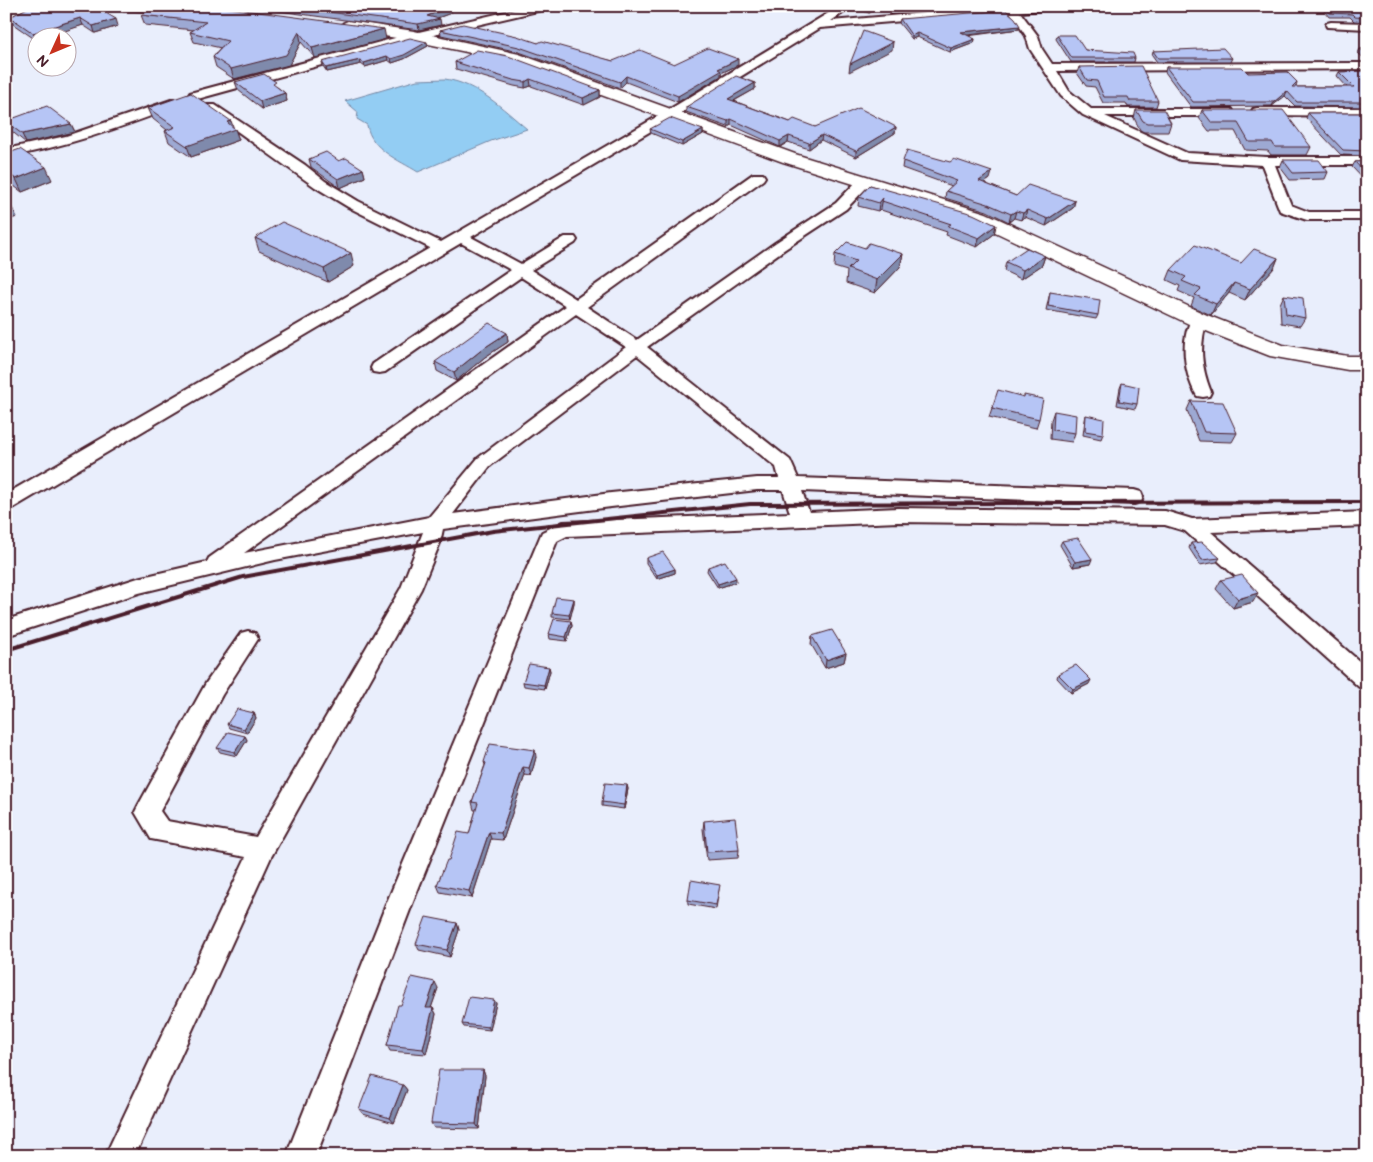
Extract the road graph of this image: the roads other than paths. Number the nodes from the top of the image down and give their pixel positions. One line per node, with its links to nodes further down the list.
1 (95, 6): 6 (main road)
2 (123, 6): 7 (main road)
3 (546, 6): 15 (street)
4 (848, 6): 13 (street)
5 (1051, 6): 8 (street)
6 (32, 7): 9 (street); 10 (main road)
7 (196, 8)
8 (1013, 9): 13 (street); 17 (street)
9 (6, 10)
10 (6, 22)
11 (330, 24): 15 (main road)
12 (1331, 25): 14 (street)
13 (818, 26): 21 (street)
14 (1367, 26)
15 (414, 36): 18 (street); 21 (main road)
16 (1367, 66): 17 (street)
17 (1048, 68): 19 (street)
18 (194, 96): 22 (street); 30 (street)
19 (1087, 112): 20 (street); 24 (street)
20 (1367, 112)
21 (670, 114): 26 (main road); 28 (street)
22 (6, 153)
23 (1367, 160): 24 (street)
24 (1267, 161): 27 (street)
25 (758, 177): 32 (street)
26 (864, 182): 33 (main road); 34 (street)
27 (1367, 216)
28 (460, 237): 30 (street); 31 (street)
29 (570, 240): 31 (street)
30 (441, 248): 40 (street)
31 (521, 270): 32 (street); 36 (street)
32 (577, 305): 34 (street); 45 (street)
33 (1199, 320): 35 (main road); 37 (street)
34 (637, 347): 38 (street); 43 (street)
35 (1367, 363)
36 (379, 368)
37 (1203, 392)
38 (791, 484): 39 (street); 41 (street); 43 (street)
39 (1134, 496)
40 (6, 503)
41 (802, 519): 44 (street); 51 (street)
42 (1367, 519): 44 (street)
43 (435, 523): 45 (street); 49 (street)
44 (1192, 526): 48 (street)
45 (208, 569): 46 (street)
46 (6, 628)
47 (248, 639): 49 (street)
48 (1367, 681)
49 (262, 849): 50 (street)
50 (120, 1156)
51 (300, 1156)

